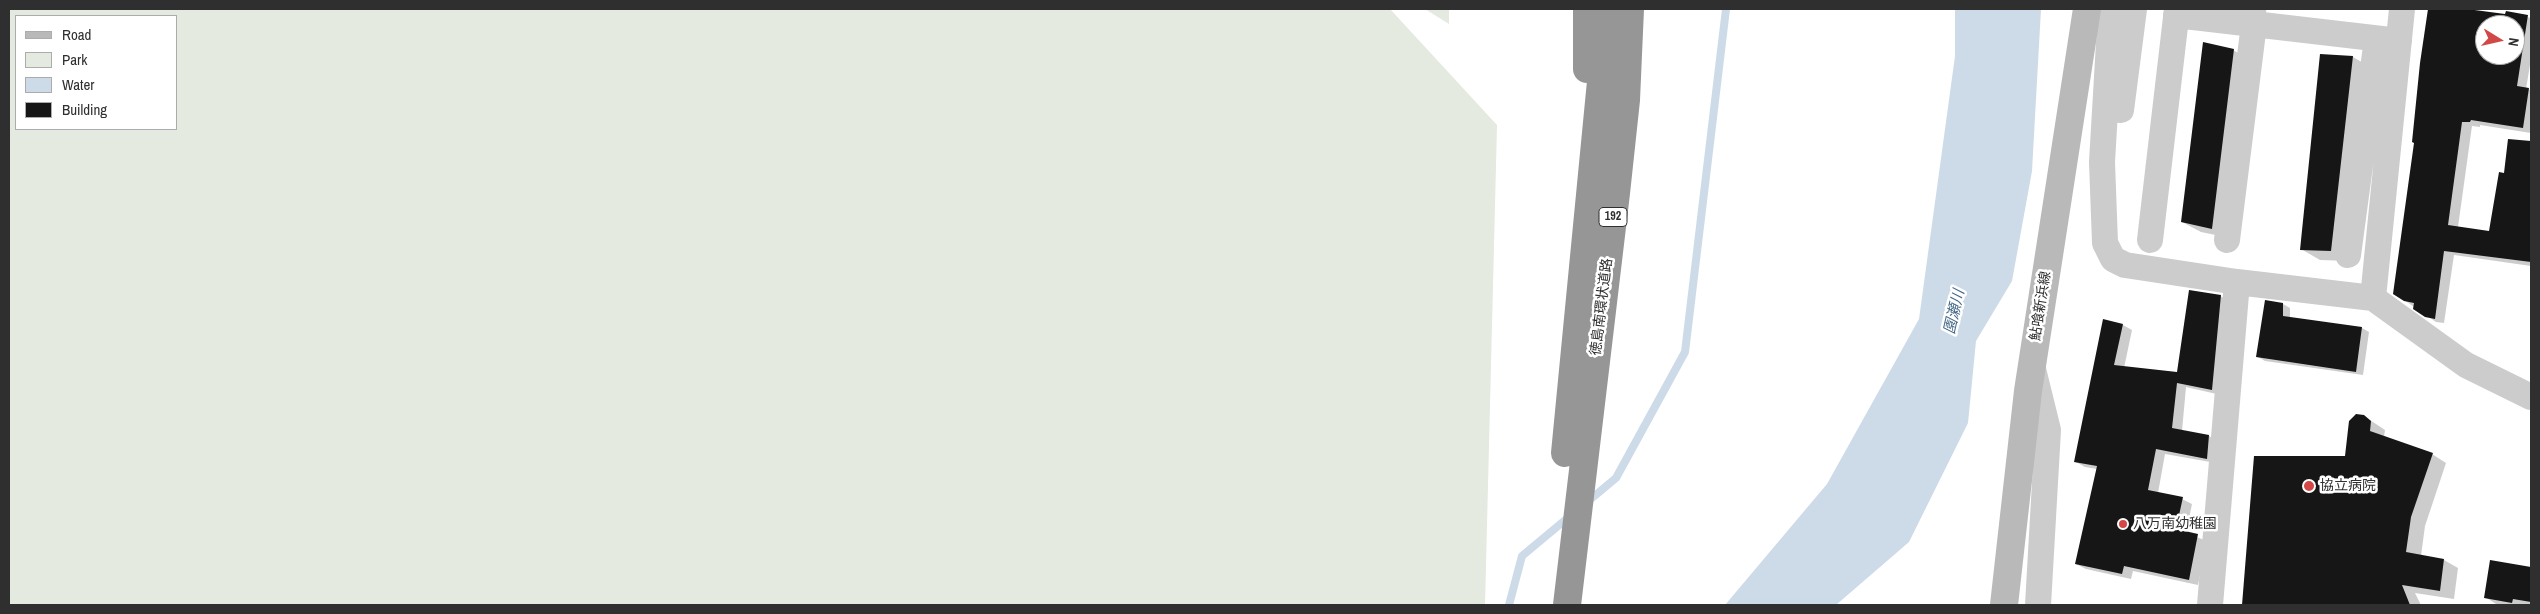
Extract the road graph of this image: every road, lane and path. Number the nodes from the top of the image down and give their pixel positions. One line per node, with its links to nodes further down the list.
1 (1587, 9): 17 (highway)
2 (1608, 9): 17 (highway, 徳島南環状道路 / 192)
3 (1630, 9): 12 (highway, 徳島南環状道路 / 192)
4 (1634, 9): 12 (highway)
5 (2087, 9): 20 (main road, 鮎喰新浜線)
6 (2111, 9): 15 (street)
7 (2134, 9): 15 (street)
8 (2402, 9): 11 (street)
9 (2176, 12): 10 (street); 13 (street)
10 (2253, 16): 11 (street); 14 (street)
11 (2388, 40): 16 (street); 19 (street)
12 (1626, 100): 22 (highway, 徳島南環状道路 / 192)
13 (2150, 240)
14 (2227, 240)
15 (2105, 243): 18 (street)
16 (2348, 254)
17 (1586, 256): 22 (highway, 徳島南環状道路 / 192)
18 (2237, 282): 19 (street); 27 (street)
19 (2373, 298): 21 (street)
20 (2032, 364): 25 (main road, 鮎喰新浜線); 26 (street)
21 (2531, 397)
22 (1578, 424): 23 (highway, 徳島南環状道路 / 192); 24 (highway, 徳島南環状道路 / 192)
23 (1549, 605)
24 (1567, 605)
25 (2004, 605)
26 (2038, 605)
27 (2210, 605)

